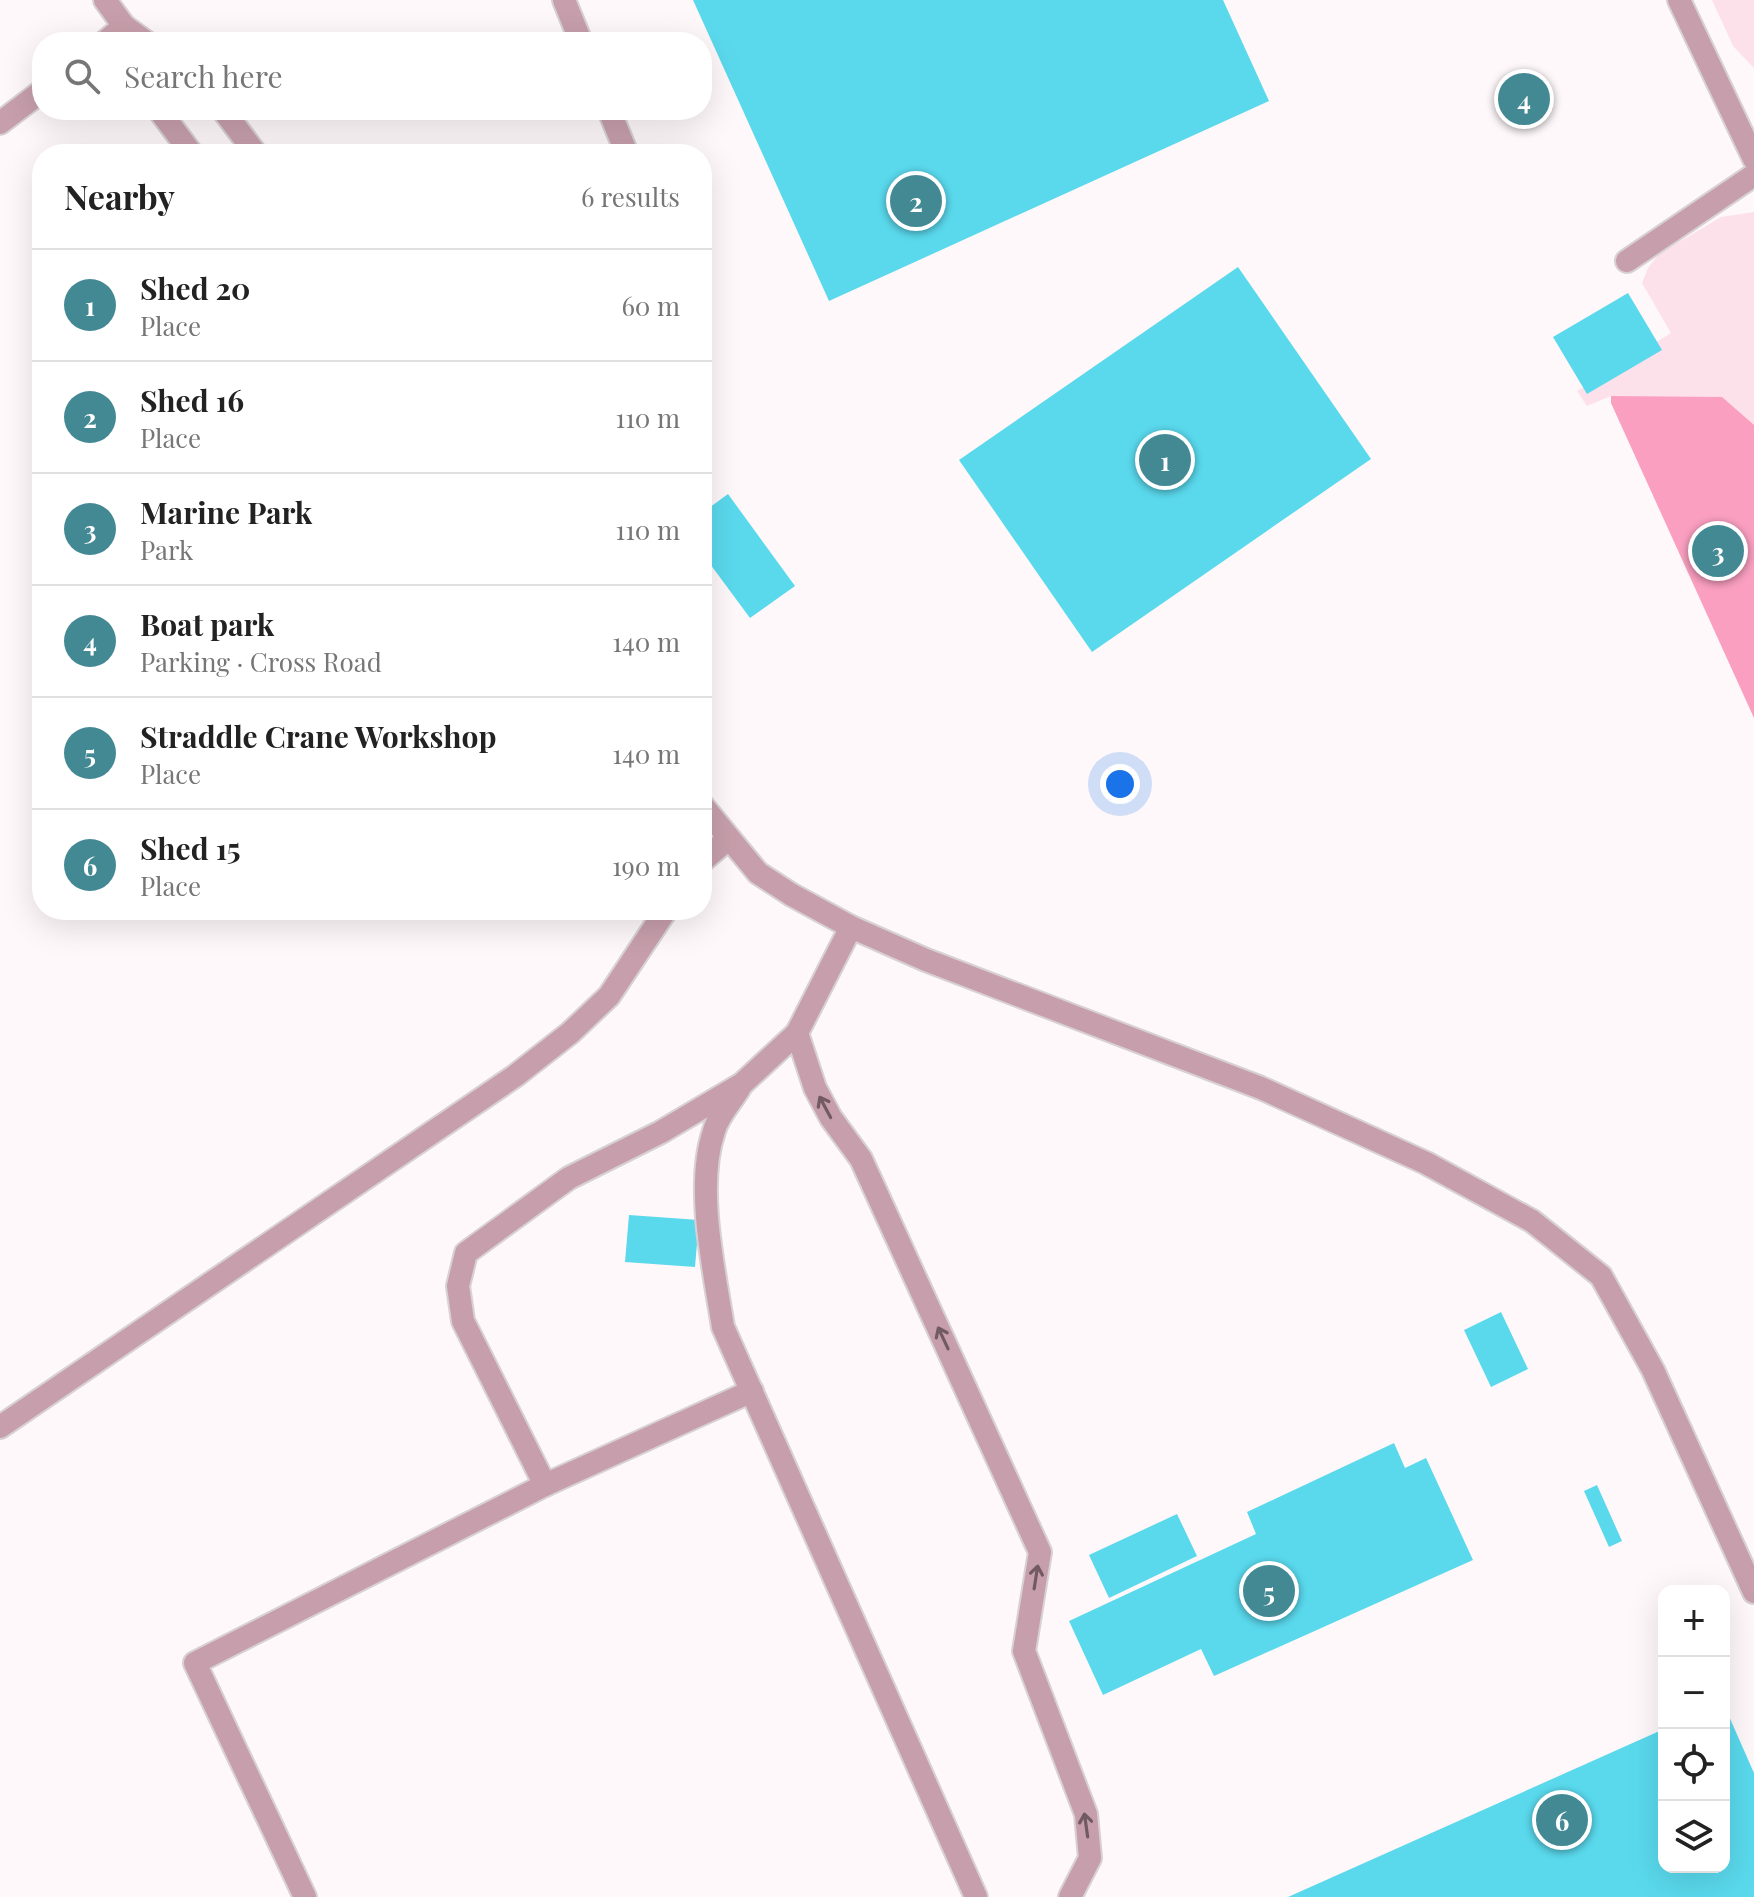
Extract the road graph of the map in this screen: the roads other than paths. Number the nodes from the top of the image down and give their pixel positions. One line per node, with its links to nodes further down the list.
1 (105, 0): 4 (street)
2 (564, 0): 5 (street)
3 (1679, 0): 11 (street)
4 (127, 32)
5 (577, 32)
6 (32, 99): 10 (street)
7 (166, 120): 12 (street)
8 (230, 120): 13 (street)
9 (613, 120): 14 (street)
10 (0, 123)
11 (1748, 132): 15 (street)
12 (184, 144)
13 (248, 144)
14 (623, 144)
15 (1754, 159)
16 (1754, 175): 17 (street)
17 (1627, 261)
18 (712, 818): 19 (street)
19 (728, 839): 20 (street); 22 (street)
20 (712, 853)
21 (659, 920): 26 (street)
22 (851, 927): 23 (street); 28 (street)
23 (797, 1033): 24 (street); 31 (street, one-way to 23)
24 (742, 1084): 25 (street); 27 (street)
25 (752, 1391): 27 (street); 30 (street)
26 (0, 1427)
27 (545, 1485): 29 (street)
28 (1754, 1592)
29 (305, 1897)
30 (976, 1897)
31 (1070, 1897)

